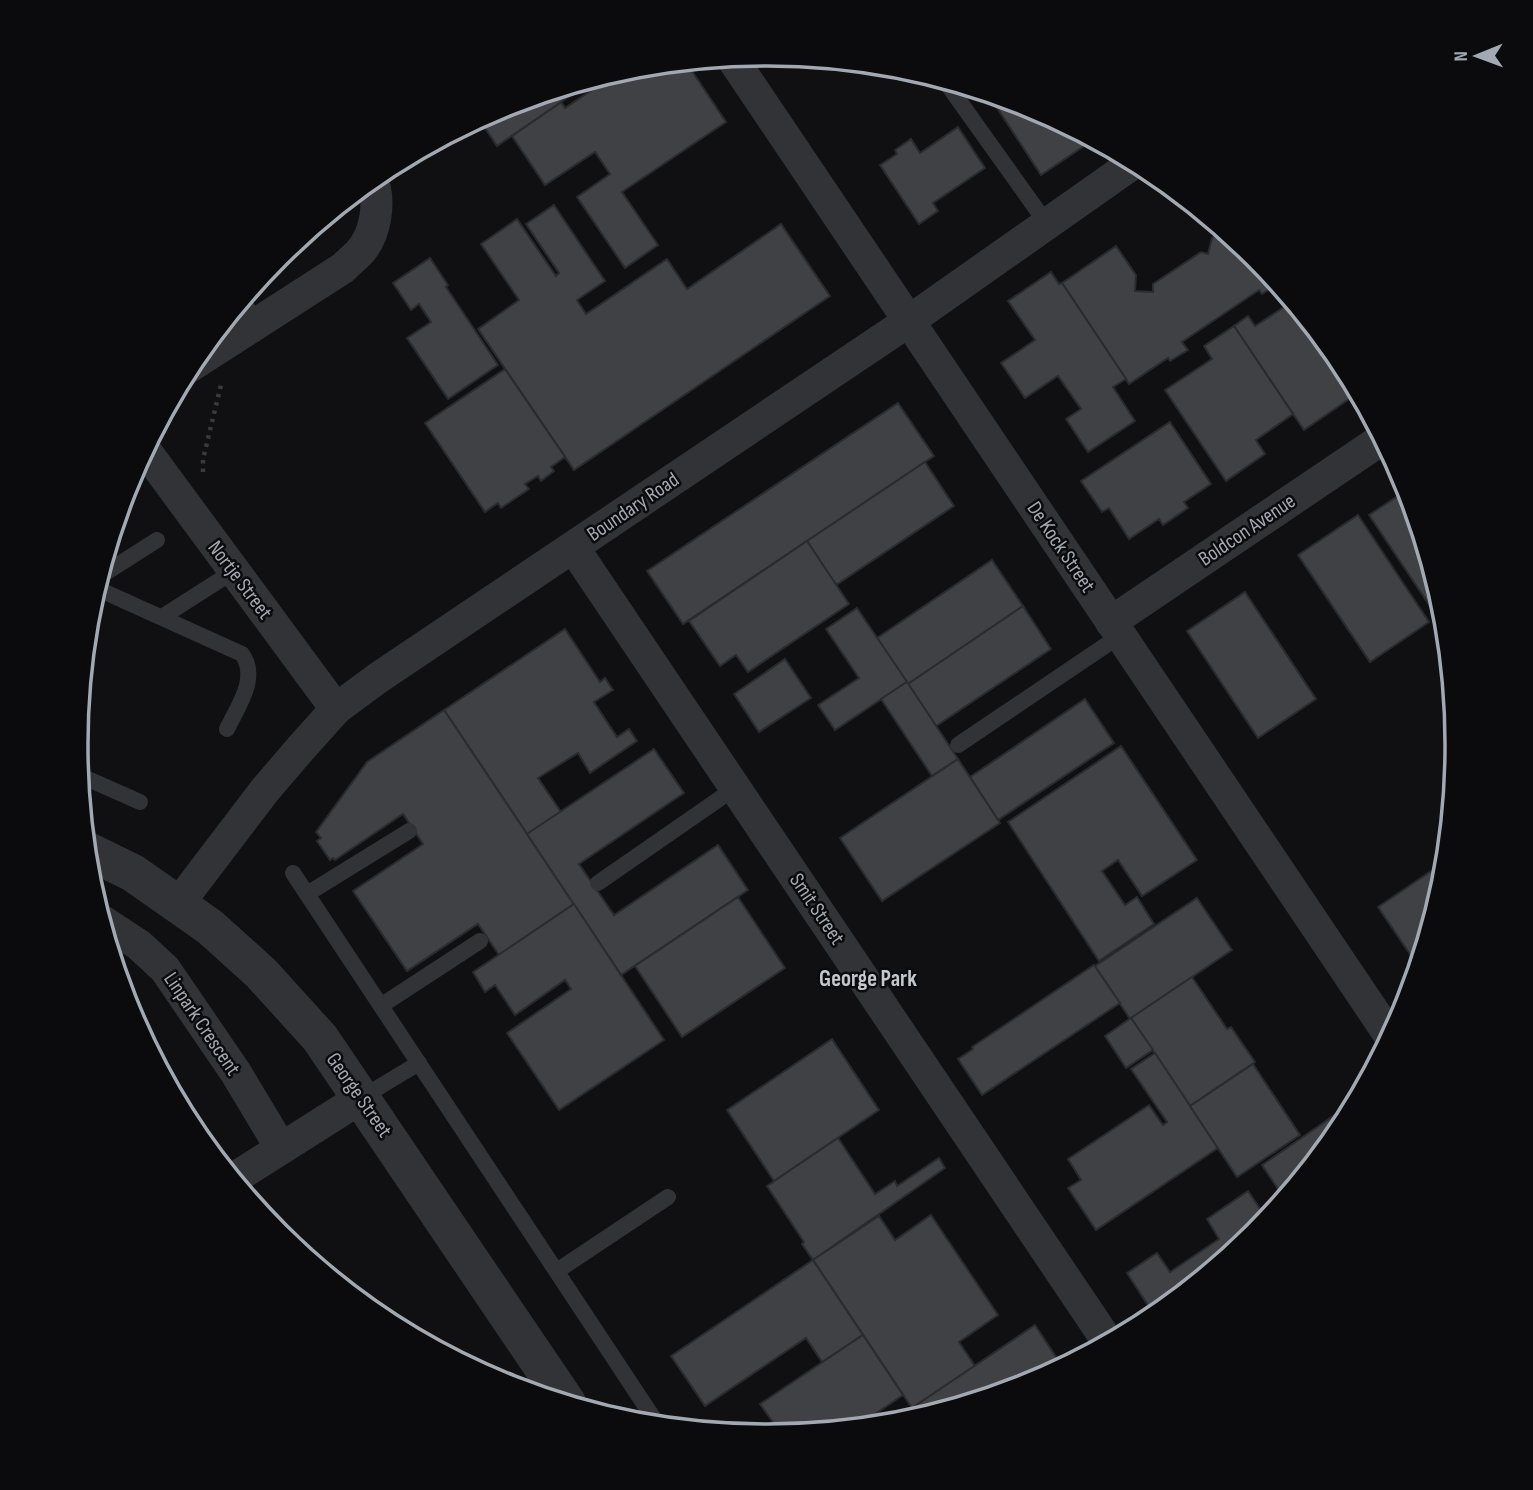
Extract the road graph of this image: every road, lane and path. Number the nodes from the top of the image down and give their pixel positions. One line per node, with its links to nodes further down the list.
1 (738, 67): 7 (street, De Kock Street)
2 (954, 94): 5 (lane)
3 (1125, 169): 5 (street, Boundary Road)
4 (374, 192): 6 (street)
5 (1047, 224): 7 (street, Boundary Road)
6 (250, 312): 8 (street)
7 (909, 321): 14 (street, Boundary Road); 19 (street, De Kock Street)
8 (220, 347): 9 (street); 12 (path)
9 (215, 350)
10 (1375, 444): 19 (street, Boldcon Avenue)
11 (152, 459): 12 (street, Nortje Street)
12 (200, 525): 16 (street, Nortje Street)
13 (157, 540): 15 (lane)
14 (573, 547): 20 (street, Boundary Road); 24 (street, Smit Street)
15 (111, 569)
16 (234, 571): 18 (lane); 20 (street, Nortje Street)
17 (106, 592): 18 (lane)
18 (162, 617): 21 (lane)
19 (1116, 629): 22 (lane); 35 (street, De Kock Street)
20 (336, 709): 31 (street, Boundary Road)
21 (227, 729)
22 (958, 745)
23 (89, 779): 25 (lane)
24 (735, 788): 29 (lane); 42 (street, Smit Street)
25 (140, 802)
26 (409, 831): 30 (lane)
27 (98, 856): 31 (street, George Street)
28 (293, 873): 30 (lane)
29 (598, 883)
30 (307, 894): 34 (lane)
31 (178, 903): 37 (street, George Street)
32 (113, 928): 38 (street, Linpark Crescent)
33 (480, 941): 34 (lane)
34 (382, 1006): 36 (lane)
35 (1383, 1026)
36 (419, 1063): 37 (lane); 41 (lane)
37 (361, 1098): 38 (street); 43 (street, George Street)
38 (281, 1148): 39 (street)
39 (241, 1174)
40 (668, 1197): 41 (lane)
41 (557, 1271): 44 (lane)
42 (1103, 1335)
43 (547, 1387)
44 (650, 1413)

